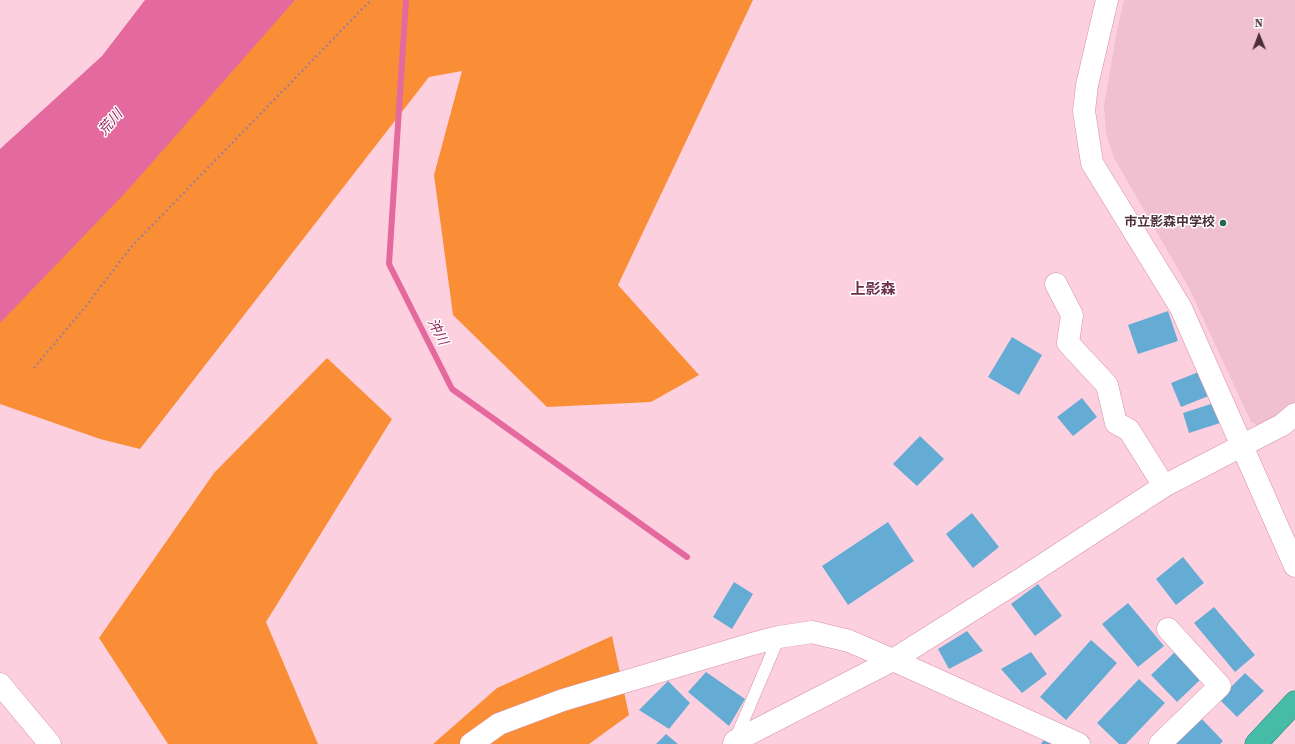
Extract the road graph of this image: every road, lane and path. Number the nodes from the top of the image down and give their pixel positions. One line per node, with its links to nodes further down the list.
1 (371, 0): 4 (path)
2 (1107, 0): 6 (street)
3 (1056, 284): 7 (street)
4 (34, 368)
5 (1295, 414): 6 (street)
6 (1241, 446): 7 (street); 8 (street)
7 (1164, 486): 11 (street)
8 (1295, 566)
9 (1168, 629): 18 (street)
10 (779, 637): 11 (street); 14 (lane); 16 (street)
11 (893, 660): 14 (street); 17 (street)
12 (0, 684): 15 (street)
13 (1295, 702): 19 (highway)
14 (734, 743)
15 (50, 744)
16 (471, 744)
17 (1079, 744)
18 (1160, 744)
19 (1256, 744)

